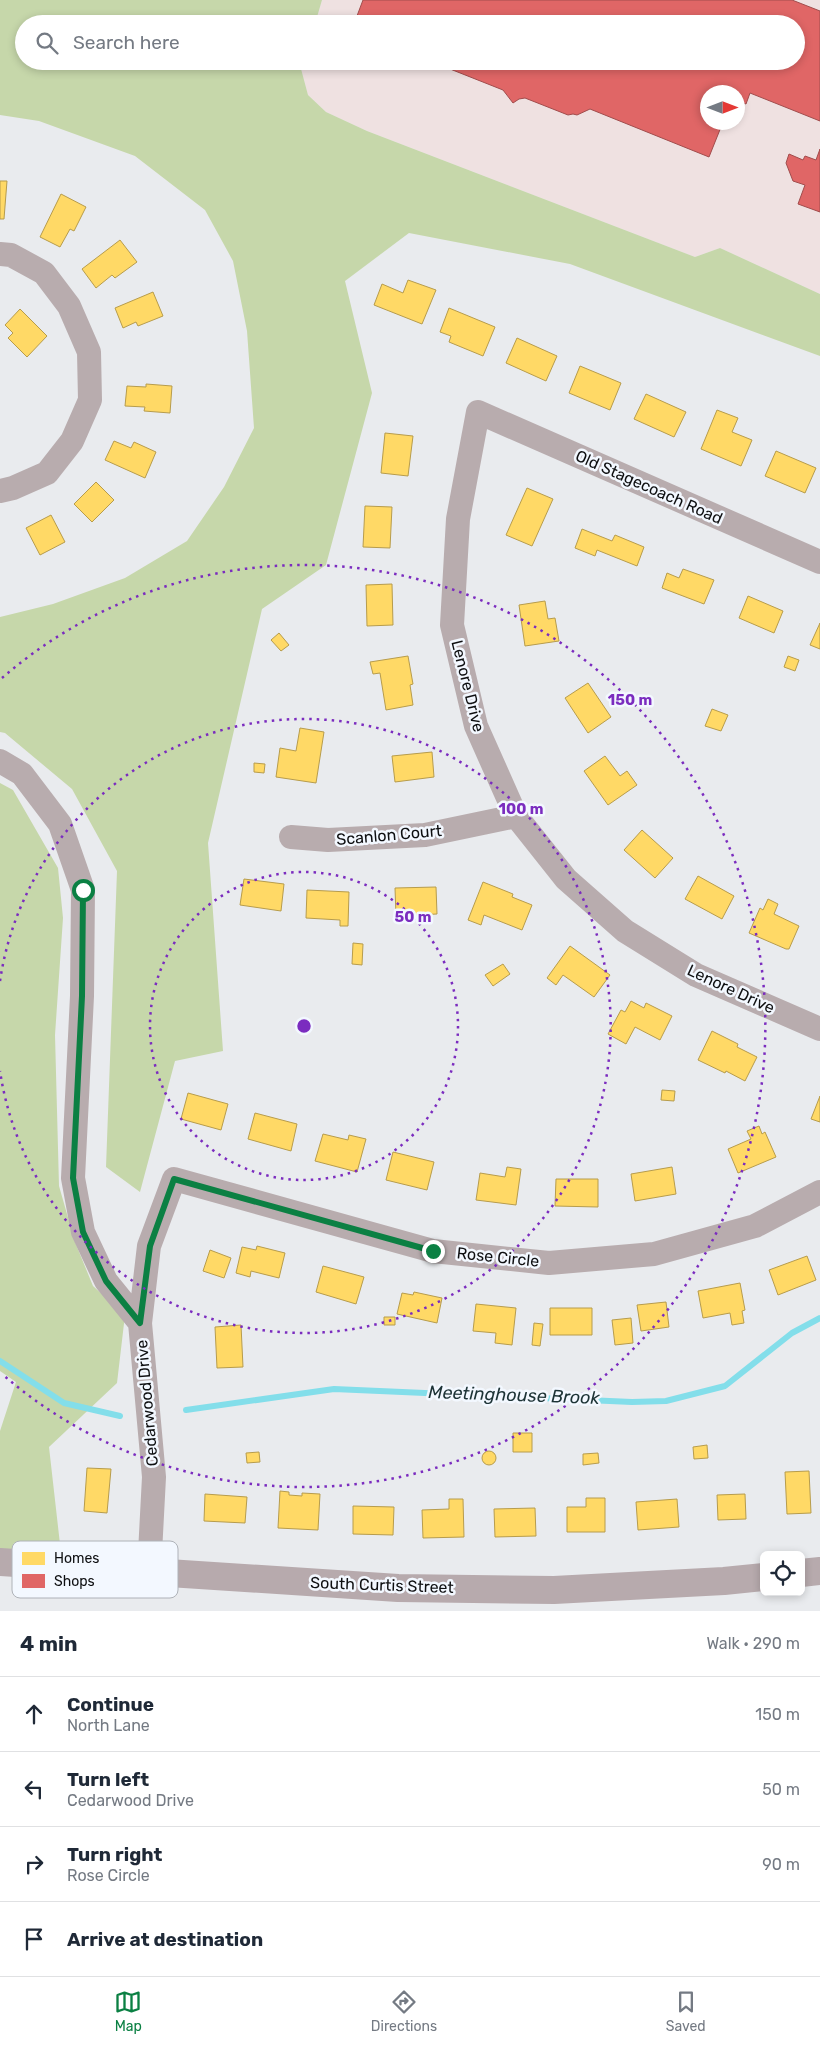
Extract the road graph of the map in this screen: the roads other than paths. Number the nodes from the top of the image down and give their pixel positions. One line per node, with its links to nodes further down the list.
1 (0, 254): 3 (street)
2 (478, 412): 4 (street, Old Stagecoach Road); 6 (street, Lenore Drive)
3 (0, 491)
4 (820, 562)
5 (0, 761): 11 (street)
6 (516, 816): 7 (street, Scanlon Court); 8 (street, Lenore Drive)
7 (290, 837)
8 (820, 1029)
9 (174, 1179): 10 (street, Rose Circle); 11 (street, Cedarwood Drive)
10 (820, 1192)
11 (140, 1323): 12 (street, Cedarwood Drive)
12 (151, 1541)
13 (820, 1571): 14 (street)
14 (805, 1573)
15 (178, 1574): 16 (street, South Curtis Street)
16 (760, 1577)

